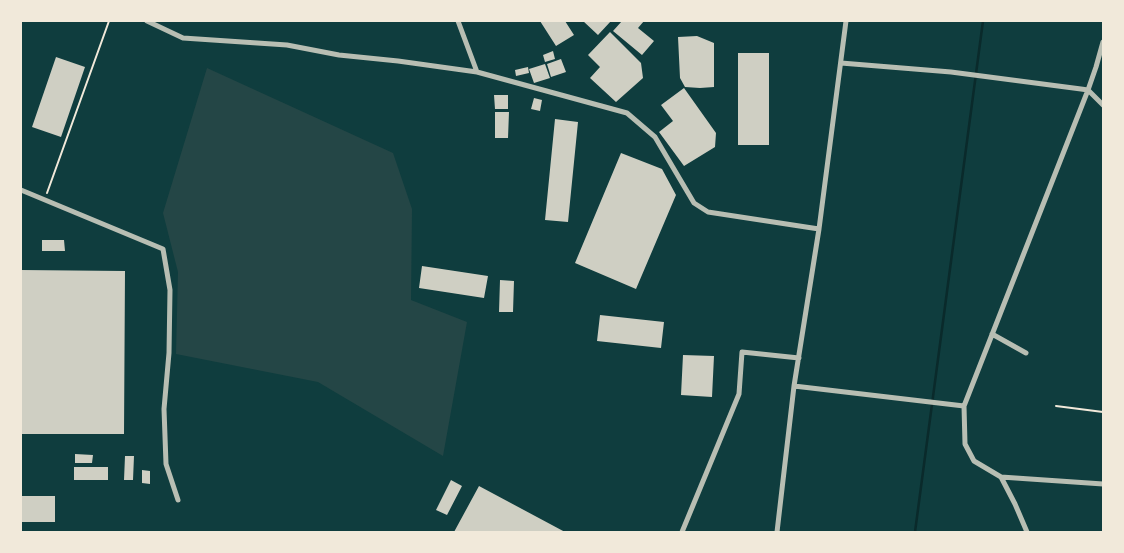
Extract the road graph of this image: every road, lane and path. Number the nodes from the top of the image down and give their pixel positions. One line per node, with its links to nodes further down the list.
1 (109, 21): 11 (path)
2 (147, 21): 7 (street)
3 (458, 21): 7 (street)
4 (846, 21): 6 (street)
5 (1103, 42): 8 (street)
6 (841, 63): 8 (street); 12 (street)
7 (477, 72): 12 (street)
8 (1088, 90): 9 (street); 13 (street)
9 (1103, 105)
10 (21, 190): 11 (street)
11 (45, 200): 22 (street)
12 (819, 229): 15 (street)
13 (992, 334): 14 (street); 17 (street)
14 (1026, 353)
15 (799, 358): 16 (street); 23 (street)
16 (794, 386): 17 (street); 24 (street)
17 (964, 406): 20 (street)
18 (1056, 406): 19 (path)
19 (1103, 412)
20 (1001, 477): 21 (street); 25 (street)
21 (1103, 484)
22 (178, 500)
23 (682, 532)
24 (777, 532)
25 (1027, 532)

